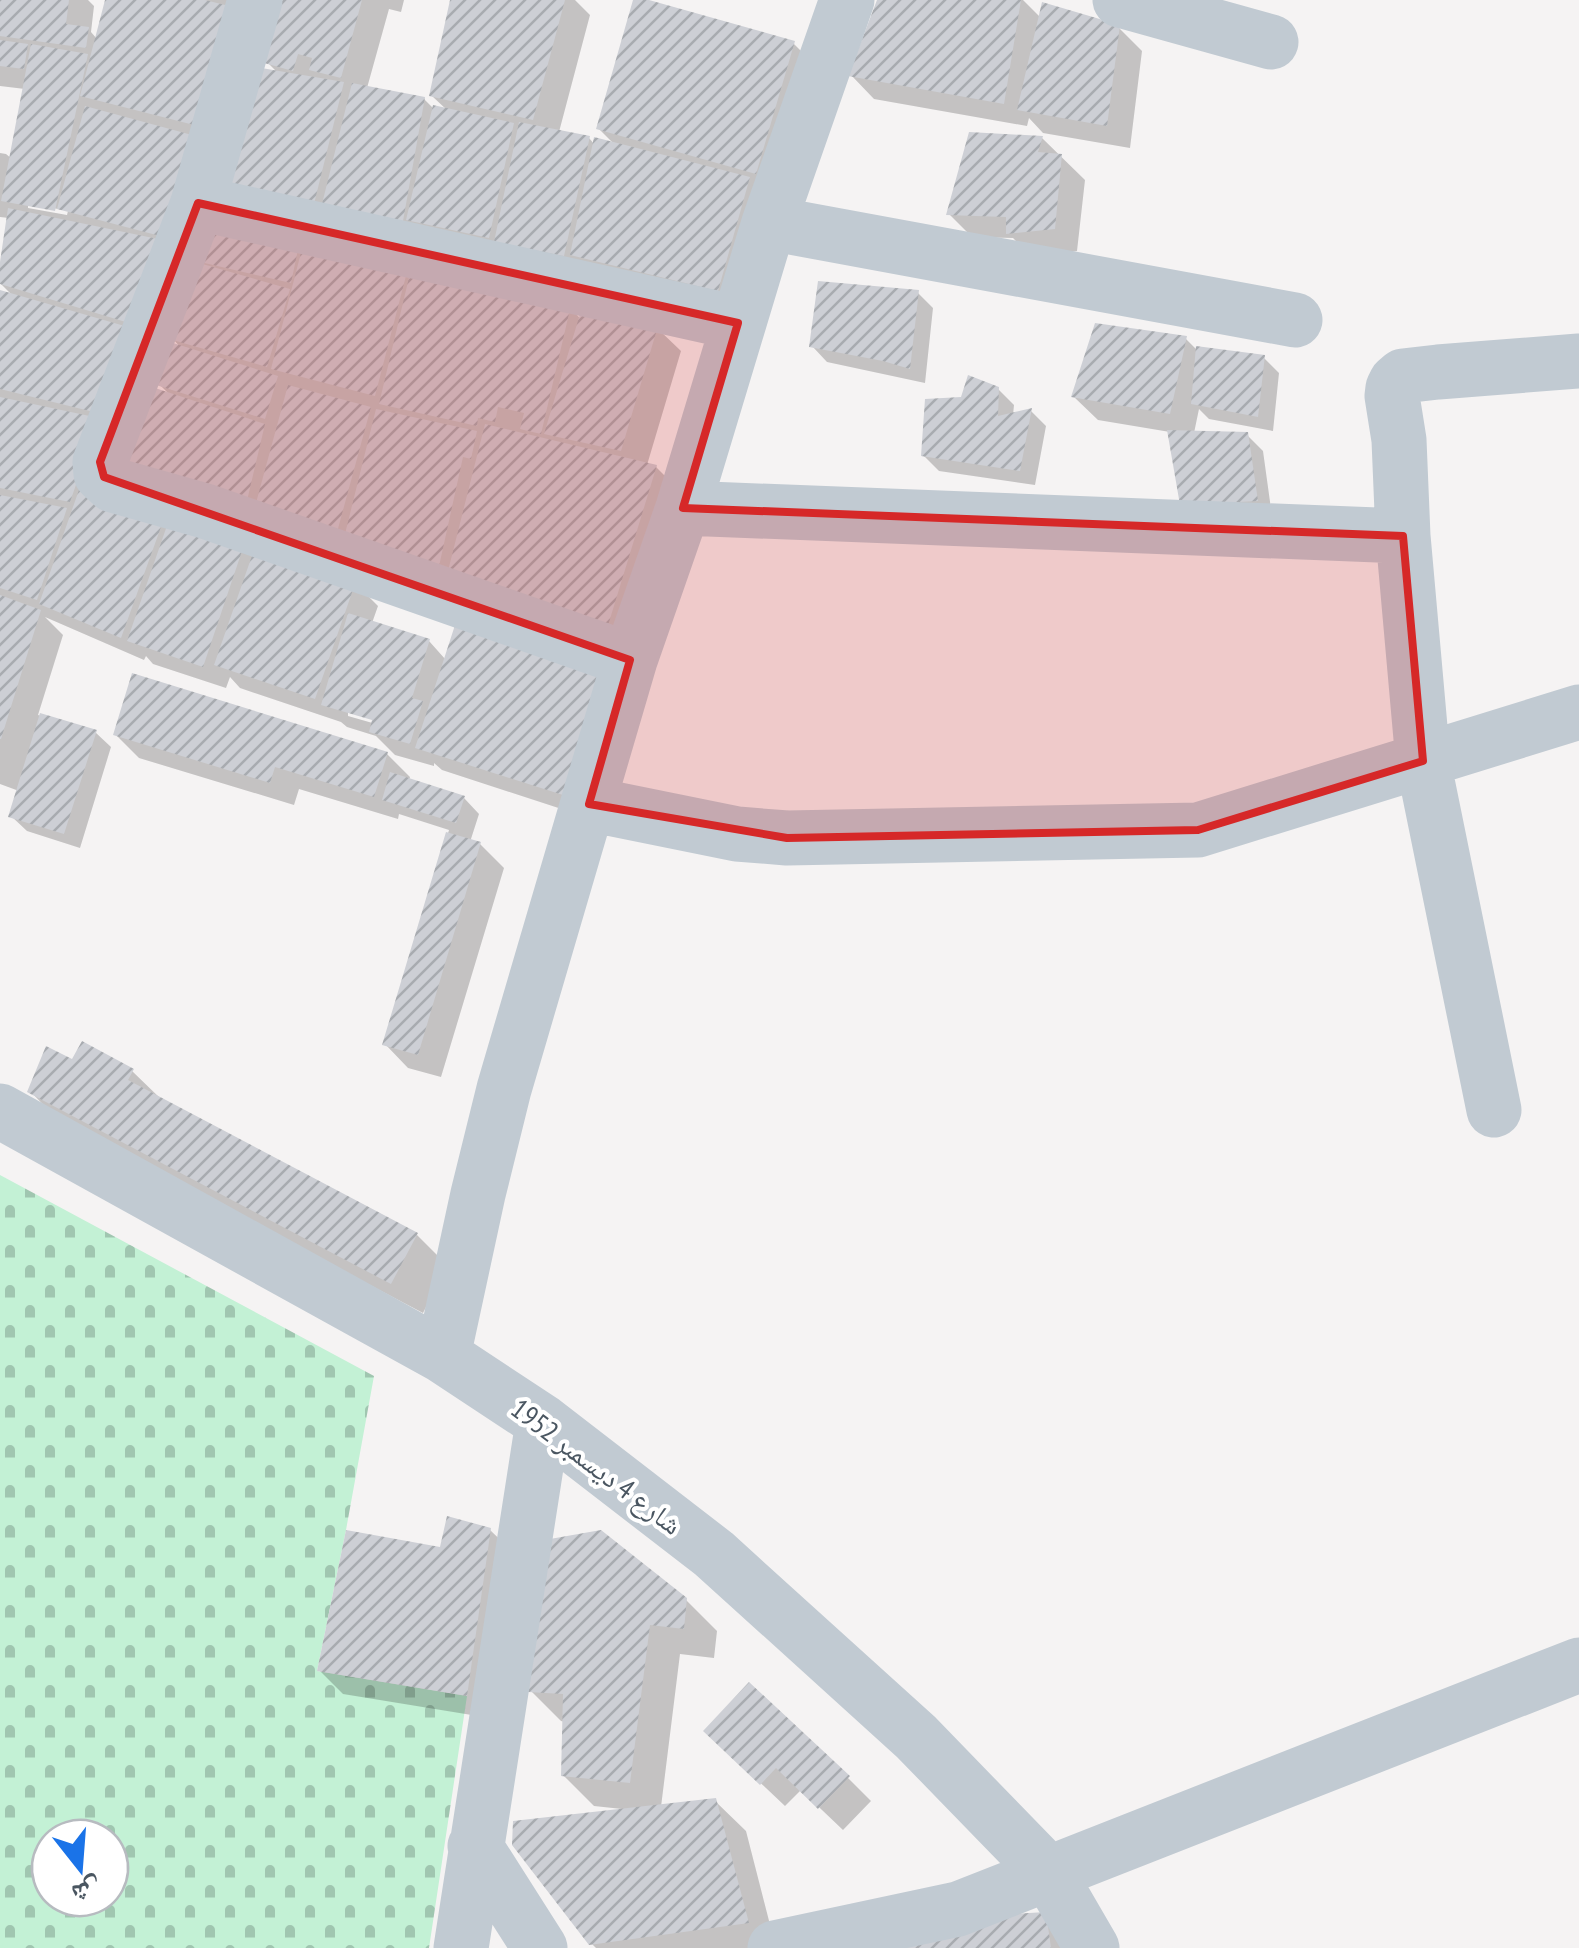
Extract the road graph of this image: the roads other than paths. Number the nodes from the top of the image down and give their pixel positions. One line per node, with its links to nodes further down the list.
1 (256, 0): 5 (street)
2 (847, 0): 6 (street)
3 (1120, 0): 4 (street)
4 (1271, 42)
5 (198, 203): 8 (street); 12 (street)
6 (769, 223): 7 (street); 8 (street)
7 (1296, 320)
8 (738, 323): 10 (street)
9 (1579, 362): 11 (street)
10 (683, 508): 11 (street); 12 (street)
11 (1403, 536): 14 (street)
12 (630, 660): 15 (street)
13 (1579, 712): 14 (street)
14 (1423, 761): 15 (street); 16 (street)
15 (589, 804): 18 (street)
16 (1494, 1110)
17 (0, 1111): 18 (street, شارع 4 ديسمبر 1952)
18 (442, 1356): 19 (street, شارع 4 ديسمبر 1952)
19 (543, 1422): 21 (street); 22 (street, شارع 4 ديسمبر 1952)
20 (1579, 1665): 22 (street)
21 (475, 1846): 23 (street); 24 (street)
22 (1048, 1874): 25 (street); 26 (street, شارع 4 ديسمبر 1952)
23 (461, 1948)
24 (540, 1948)
25 (776, 1948)
26 (1092, 1948)

